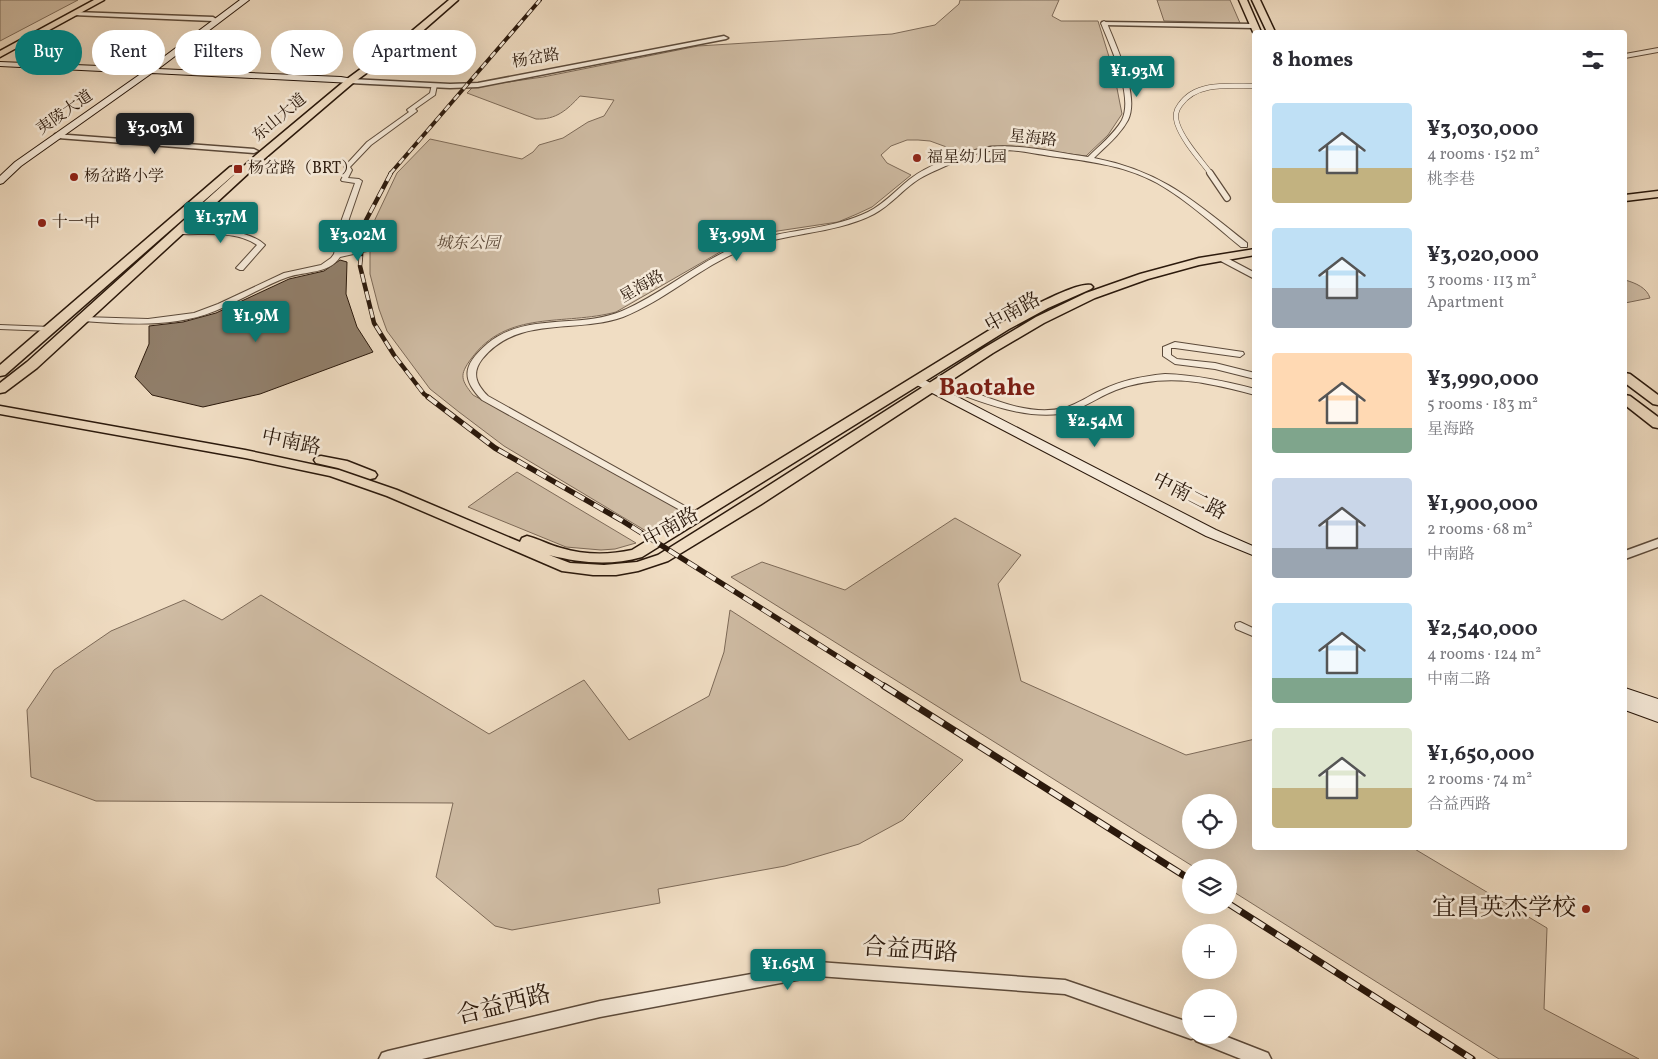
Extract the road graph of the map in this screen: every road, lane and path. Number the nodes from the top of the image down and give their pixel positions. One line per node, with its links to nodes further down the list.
1 (89, 0): 15 (main road)
2 (100, 0): 9 (main road)
3 (238, 0): 10 (main road, 夷陵大道)
4 (245, 0): 20 (main road, 夷陵大道)
5 (440, 0): 26 (main road, 东山大道)
6 (454, 0): 26 (main road, 东山大道)
7 (1243, 0): 12 (main road)
8 (1256, 0): 13 (main road)
9 (75, 14): 10 (street); 17 (main road)
10 (213, 18): 18 (main road, 夷陵大道)
11 (1104, 23): 12 (street); 31 (street)
12 (1256, 30)
13 (1270, 30)
14 (724, 38): 27 (street, 杨岔路)
15 (0, 48)
16 (1658, 50): 19 (street)
17 (0, 54)
18 (165, 56)
19 (1627, 56)
20 (165, 57)
21 (0, 66): 22 (main road, 杨岔路)
22 (92, 70)
23 (165, 73): 26 (main road, 杨岔路)
24 (140, 75): 29 (main road, 夷陵大道)
25 (140, 75): 32 (main road, 夷陵大道)
26 (343, 80): 27 (street, 杨岔路); 30 (main road, 东山大道); 39 (main road, 东山大道)
27 (434, 85): 42 (street)
28 (1252, 86): 35 (street)
29 (58, 136): 30 (street); 33 (main road, 夷陵大道)
30 (254, 151): 48 (main road, 东山大道)
31 (1090, 159): 41 (street, 星海路); 61 (street, 星海路)
32 (0, 172)
33 (0, 181)
34 (1658, 194): 36 (main road)
35 (1227, 198)
36 (1627, 198)
37 (1658, 199): 38 (main road)
38 (1627, 203)
39 (180, 232): 44 (street); 46 (main road, 东山大道)
40 (373, 247): 42 (street)
41 (1251, 247): 43 (main road, 中南路); 53 (main road, 中南路)
42 (338, 255): 46 (street)
43 (1221, 258): 45 (street); 53 (main road, 中南路)
44 (240, 268)
45 (1252, 274)
46 (83, 319): 54 (main road, 东山大道)
47 (0, 327): 48 (street)
48 (51, 329): 50 (main road, 东山大道)
49 (1240, 354): 51 (street)
50 (0, 372)
51 (1252, 375)
52 (1627, 378): 57 (main road)
53 (928, 382): 55 (street); 59 (main road, 中南路); 61 (main road, 中南路); 62 (main road, 中南二路); 64 (main road, 中南二路)
54 (0, 389)
55 (1252, 391)
56 (1627, 401): 60 (main road)
57 (1658, 401)
58 (0, 402): 61 (main road, 中南路)
59 (0, 410)
60 (1658, 424)
61 (698, 518)
62 (1252, 542)
63 (1658, 543): 65 (street)
64 (1252, 551)
65 (1627, 554)
66 (1240, 626): 67 (street)
67 (1252, 632)
68 (1627, 694): 70 (main road)
69 (1627, 705): 71 (main road)
70 (1658, 705)
71 (1658, 716)
72 (1182, 1028): 74 (street, 合益西路)
73 (1224, 1044): 75 (street)
74 (388, 1059)
75 (1262, 1059)

